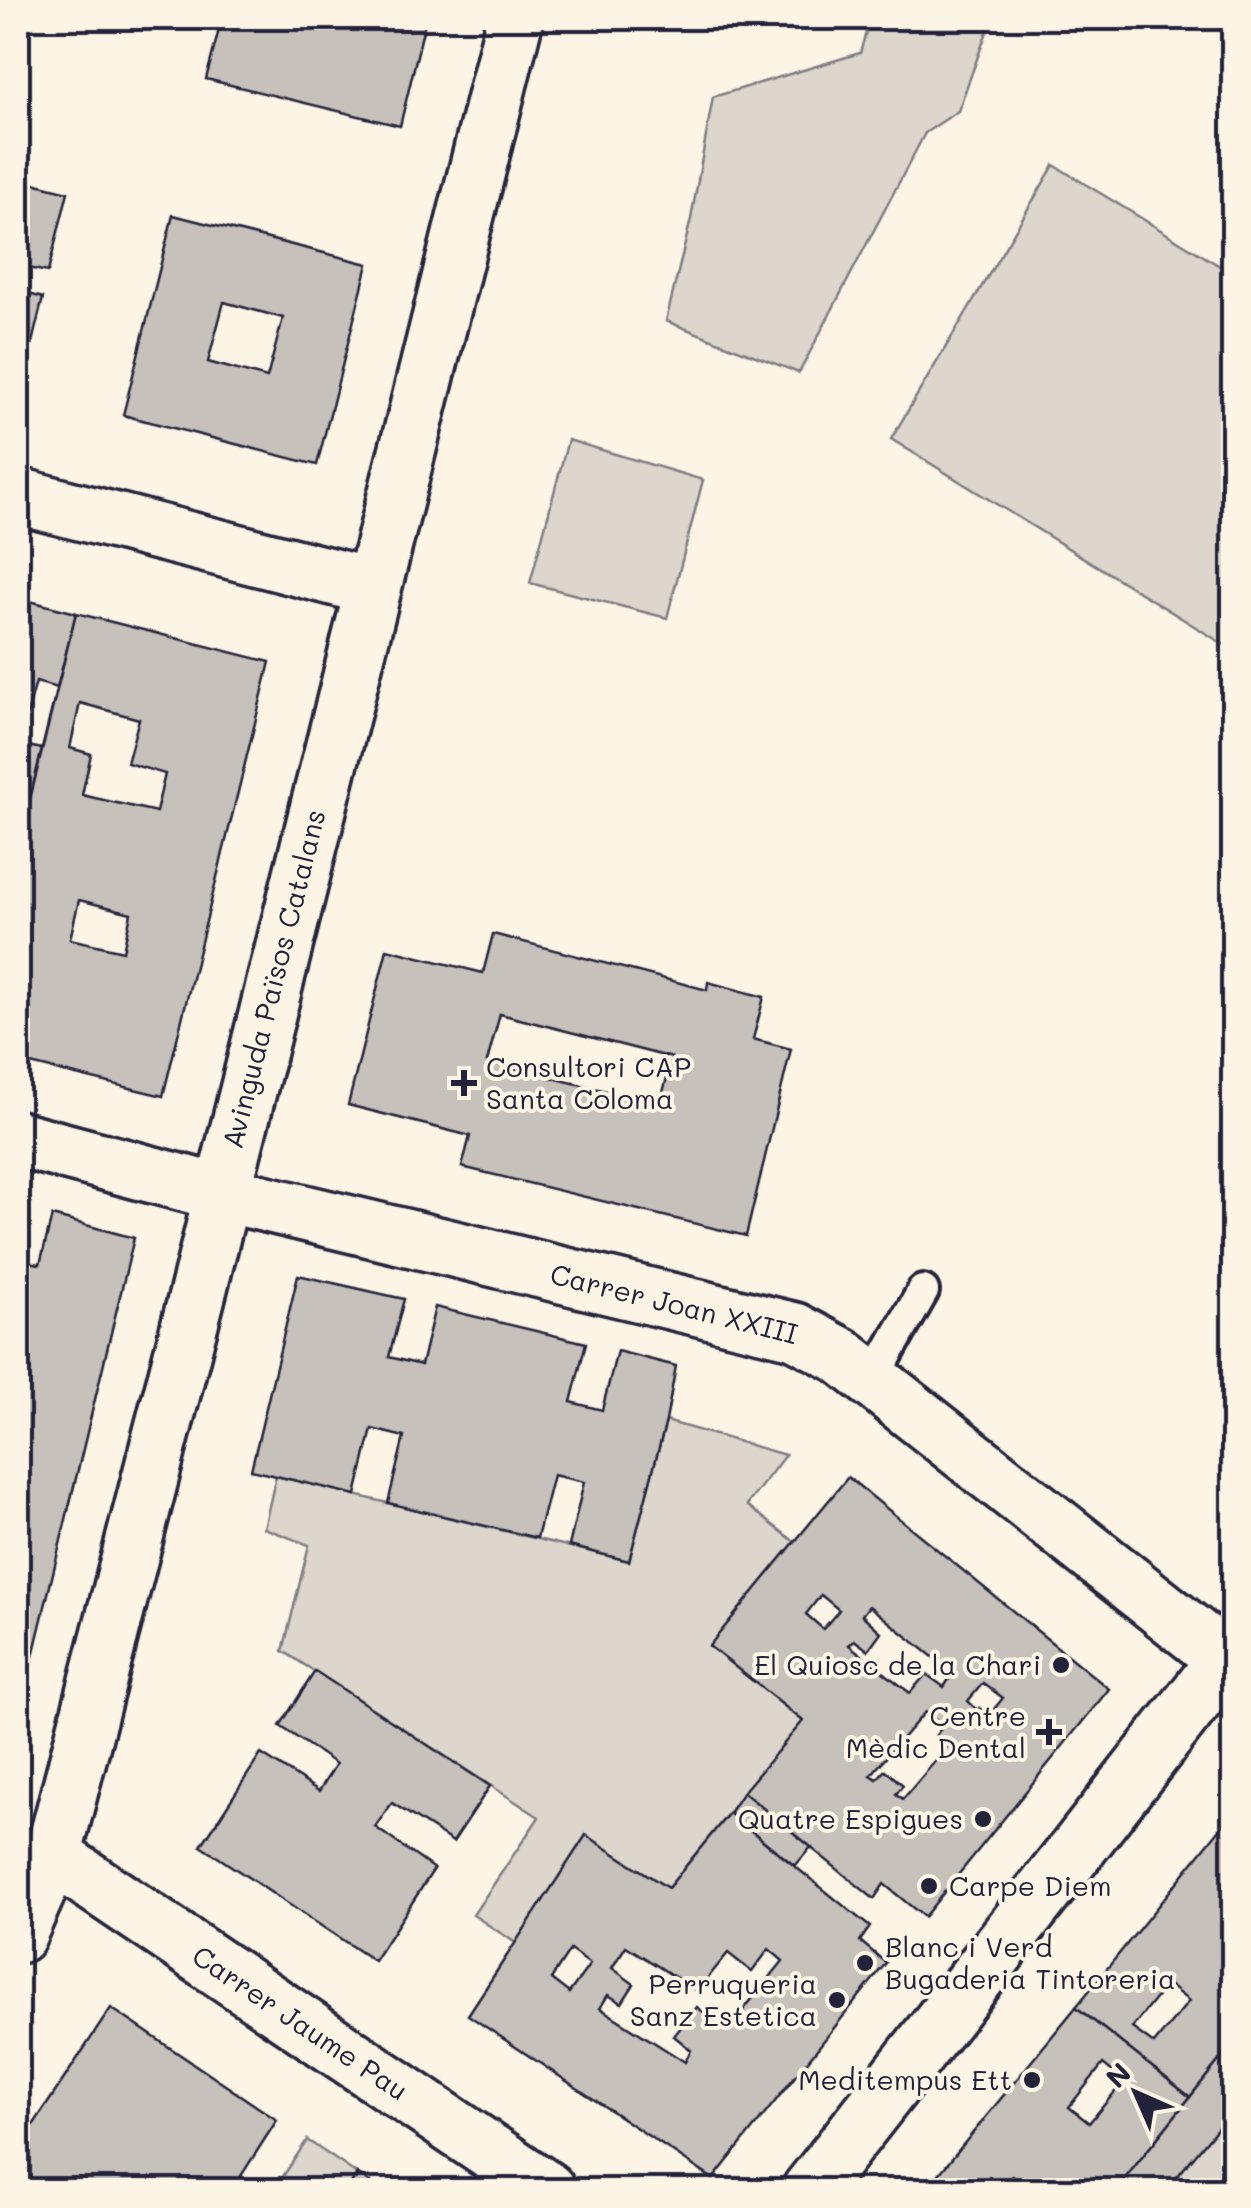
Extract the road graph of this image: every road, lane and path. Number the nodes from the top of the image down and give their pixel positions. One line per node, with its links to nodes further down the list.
1 (515, 18): 3 (street, Avinguda Països Catalans)
2 (18, 496): 3 (street)
3 (372, 587): 5 (street, Avinguda Països Catalans)
4 (18, 1139): 5 (street, Carrer Joan XXIII)
5 (221, 1193): 7 (street, Carrer Joan XXIII); 9 (street, Avinguda Països Catalans)
6 (924, 1292): 7 (lane)
7 (872, 1381): 8 (street, Carrer Joan XXIII)
8 (1231, 1658): 12 (street)
9 (54, 1856): 10 (street, Avinguda Països Catalans); 11 (street, Carrer Jaume Pau)
10 (18, 1935)
11 (547, 2190)
12 (810, 2190)

